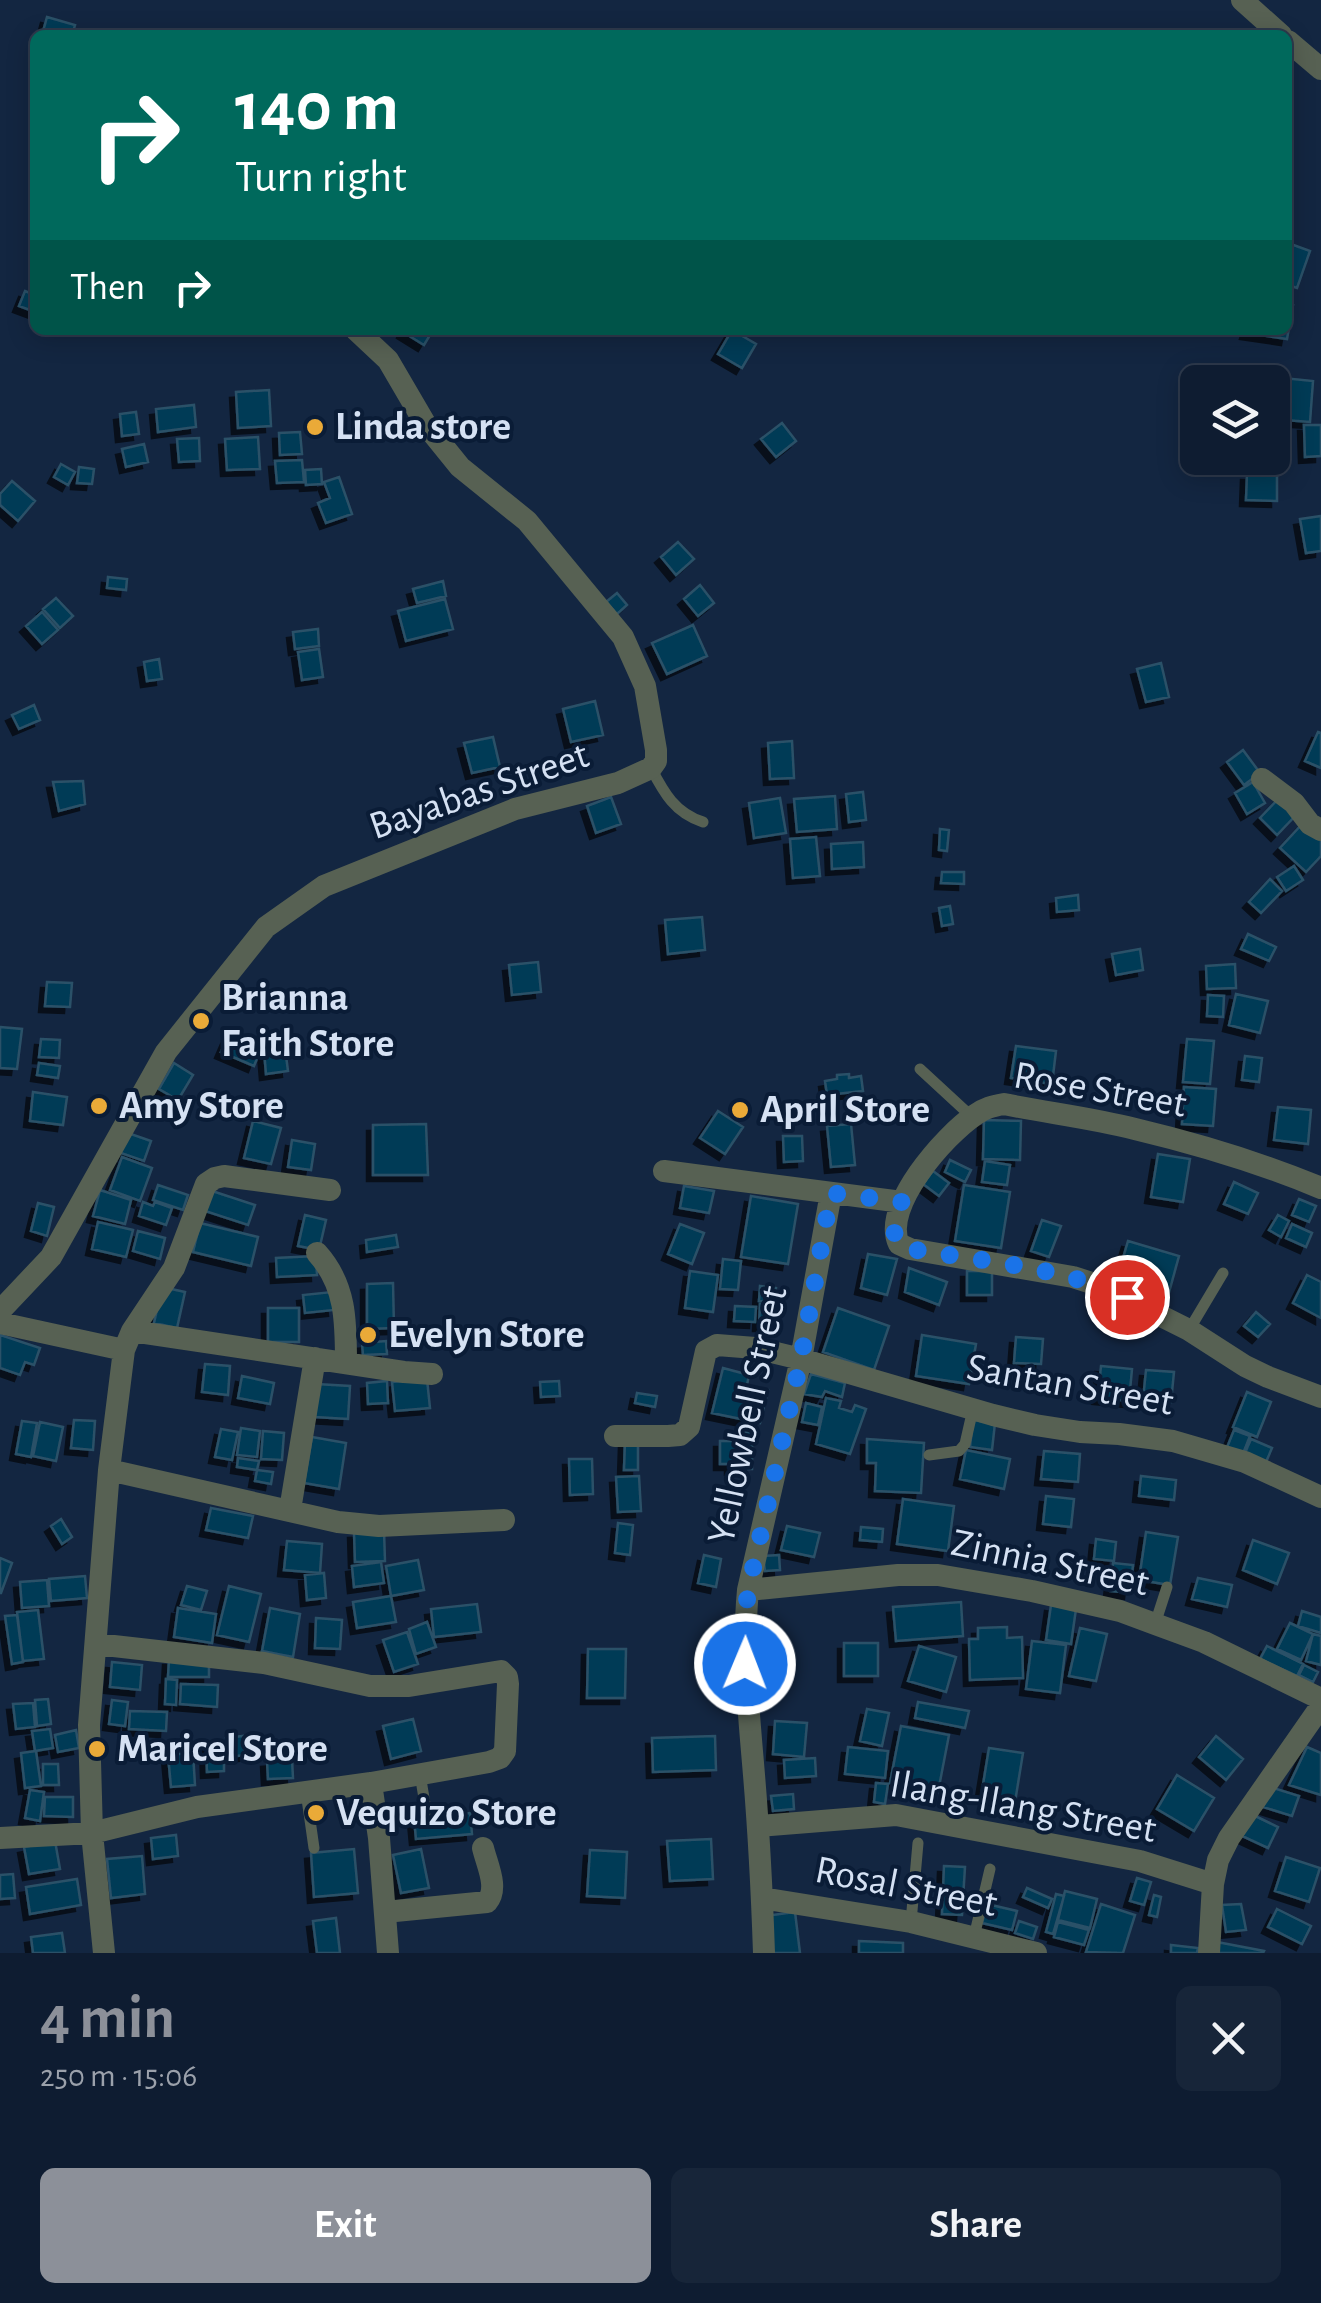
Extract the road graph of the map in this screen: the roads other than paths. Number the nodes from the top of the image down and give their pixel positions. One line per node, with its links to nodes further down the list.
1 (1242, 0): 2 (street)
2 (1275, 30)
3 (1292, 44): 4 (street)
4 (1321, 69)
5 (361, 335): 6 (street, Bayabas Street)
6 (651, 768): 8 (lane); 19 (street, Bayabas Street)
7 (1262, 779): 9 (street)
8 (703, 822)
9 (1321, 830)
10 (920, 1069): 11 (lane)
11 (972, 1116): 13 (street, Rose Street); 16 (street, Rose Street)
12 (664, 1171): 15 (street)
13 (1321, 1188)
14 (330, 1190): 21 (street)
15 (831, 1193): 16 (street); 23 (street, Yellowbell Street)
16 (902, 1202): 20 (street)
17 (317, 1252): 24 (street)
18 (1223, 1273): 20 (lane)
19 (1, 1311): 21 (street)
20 (1189, 1330): 26 (street)
21 (128, 1341): 22 (street); 30 (street)
22 (315, 1358): 24 (street); 32 (street)
23 (801, 1359): 27 (street, Santan Street); 28 (street, Santan Street); 35 (street, Yellowbell Street)
24 (346, 1362): 25 (street)
25 (432, 1374)
26 (1321, 1397)
27 (973, 1409): 29 (lane); 31 (street, Santan Street)
28 (615, 1436)
29 (929, 1454)
30 (109, 1470): 32 (street); 37 (street)
31 (1321, 1497)
32 (290, 1510): 33 (street)
33 (504, 1520)
34 (1167, 1587): 36 (lane)
35 (748, 1590): 36 (street, Zinnia Street); 43 (street, Yellowbell Street)
36 (1155, 1624): 38 (street, Zinnia Street)
37 (96, 1644): 39 (street); 44 (street)
38 (1321, 1702): 50 (street)
39 (420, 1774): 40 (street); 42 (lane)
40 (371, 1782): 41 (street); 52 (street)
41 (306, 1792): 44 (street); 47 (lane)
42 (428, 1816)
43 (758, 1826): 50 (street, Ilang-Ilang Street); 51 (street, Yellowbell Street)
44 (92, 1833): 45 (street); 55 (street)
45 (0, 1838)
46 (918, 1844): 53 (lane)
47 (314, 1848)
48 (483, 1848): 52 (street)
49 (990, 1868): 54 (lane)
50 (1213, 1884): 59 (street)
51 (762, 1898): 53 (street, Rosal Street); 57 (street, Yellowbell Street)
52 (384, 1912): 56 (street)
53 (911, 1922): 54 (street, Rosal Street)
54 (974, 1937): 58 (street, Rosal Street)
55 (104, 1953)
56 (388, 1953)
57 (764, 1953)
58 (1036, 1953)
59 (1208, 1953)

